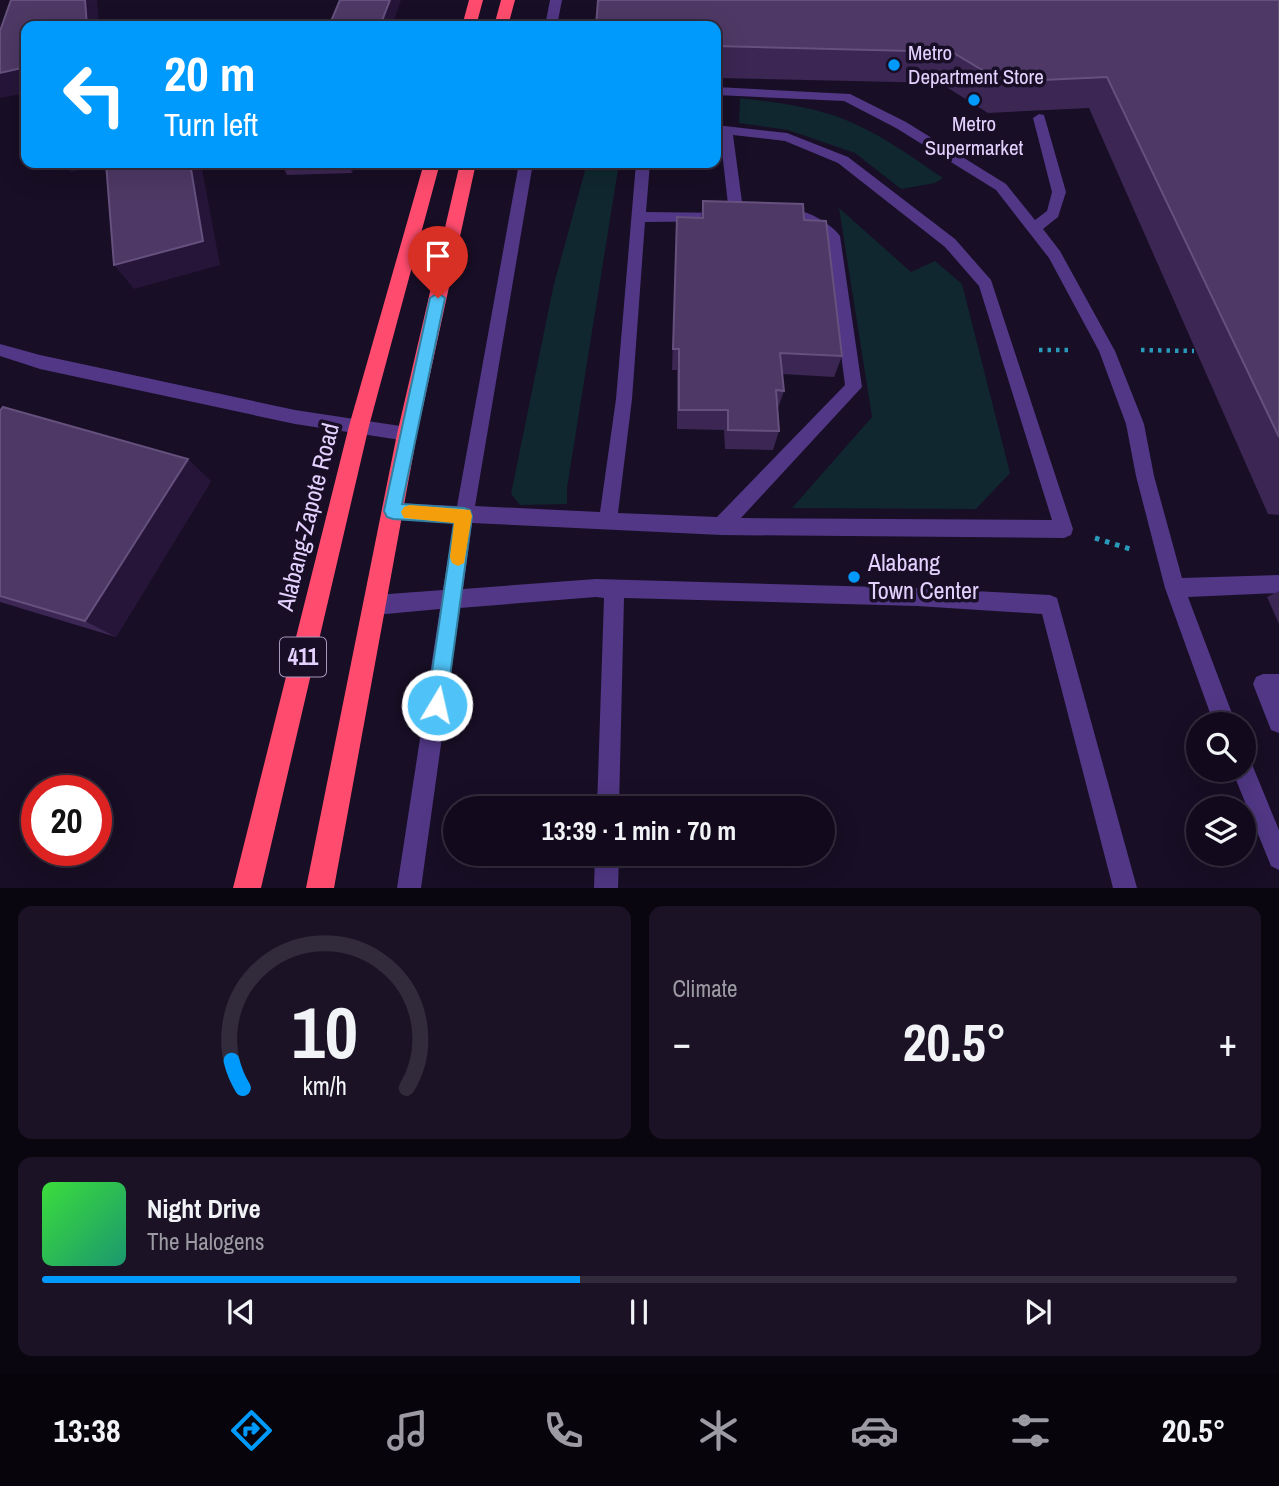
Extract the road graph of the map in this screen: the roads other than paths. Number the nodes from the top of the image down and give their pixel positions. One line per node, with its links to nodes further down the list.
1 (476, 0): 4 (highway)
2 (508, 0): 5 (highway)
3 (556, 0): 6 (lane)
4 (470, 21)
5 (502, 21)
6 (552, 21)
7 (721, 91): 16 (lane)
8 (1039, 118): 16 (lane)
9 (721, 130): 15 (lane); 23 (lane)
10 (431, 168): 18 (highway, Alabang-Zapote Road / 411)
11 (467, 168): 19 (highway, 411)
12 (525, 168): 21 (lane)
13 (643, 168): 14 (lane)
14 (638, 217): 15 (lane); 22 (lane)
15 (737, 217): 23 (lane)
16 (1034, 229): 25 (lane)
17 (0, 350): 18 (lane)
18 (359, 426): 19 (lane); 36 (highway, Alabang-Zapote Road / 411)
19 (407, 434): 20 (highway, 411)
20 (393, 511): 21 (lane); 28 (highway, 411)
21 (464, 516): 22 (lane); 27 (lane)
22 (608, 522): 23 (lane)
23 (721, 526)
24 (1279, 584): 25 (lane)
25 (1175, 588): 30 (lane)
26 (614, 589): 27 (lane); 33 (lane); 40 (lane)
27 (453, 601): 28 (lane); 38 (lane)
28 (375, 605): 37 (highway, 411)
29 (1279, 684): 31 (lane)
30 (1221, 712)
31 (1279, 722)
32 (1248, 782): 34 (lane)
33 (608, 796)
34 (1279, 858)
35 (607, 866): 39 (lane)
36 (247, 887)
37 (320, 887)
38 (409, 887)
39 (606, 887)
40 (1125, 887)

